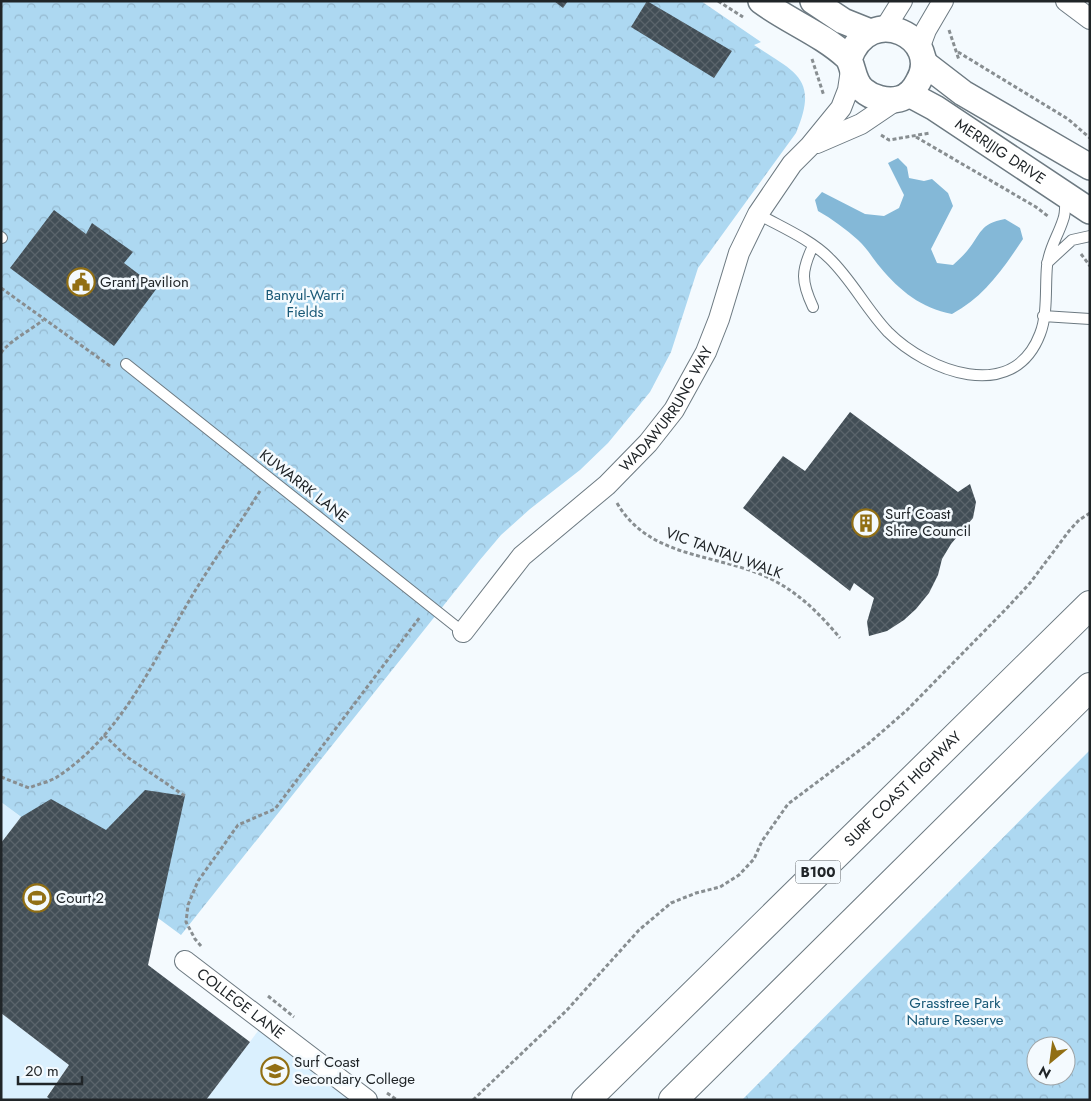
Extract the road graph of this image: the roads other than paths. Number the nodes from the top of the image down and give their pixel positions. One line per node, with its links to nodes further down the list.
1 (761, 1): 9 (street, MERRIJIG DRIVE)
2 (813, 1): 7 (street, MERRIJIG DRIVE)
3 (902, 1): 7 (street)
4 (943, 1): 8 (street)
5 (1066, 1): 6 (street)
6 (1090, 19)
7 (877, 28): 8 (street, MERRIJIG DRIVE); 9 (street)
8 (922, 55): 10 (street); 12 (street, MERRIJIG DRIVE)
9 (850, 65): 10 (street, MERRIJIG DRIVE); 11 (street, WADAWURRUNG WAY)
10 (903, 97): 11 (street, WADAWURRUNG WAY); 13 (street, MERRIJIG DRIVE)
11 (810, 146): 15 (street, WADAWURRUNG WAY)
12 (1090, 167)
13 (1064, 194): 14 (street, MERRIJIG DRIVE); 18 (lane)
14 (1090, 211)
15 (758, 214): 17 (lane); 24 (street, WADAWURRUNG WAY)
16 (1090, 236): 18 (lane)
17 (813, 246): 19 (lane); 20 (lane)
18 (1047, 264): 20 (lane)
19 (813, 306)
20 (1043, 316): 21 (lane)
21 (1090, 319)
22 (126, 364): 24 (lane, KUWARRK LANE)
23 (1090, 605): 28 (main road, SURF COAST HIGHWAY / B100)
24 (464, 632)
25 (1090, 687): 29 (main road)
26 (185, 961): 27 (street, COLLEGE LANE)
27 (374, 1094)
28 (586, 1100)
29 (673, 1100)

